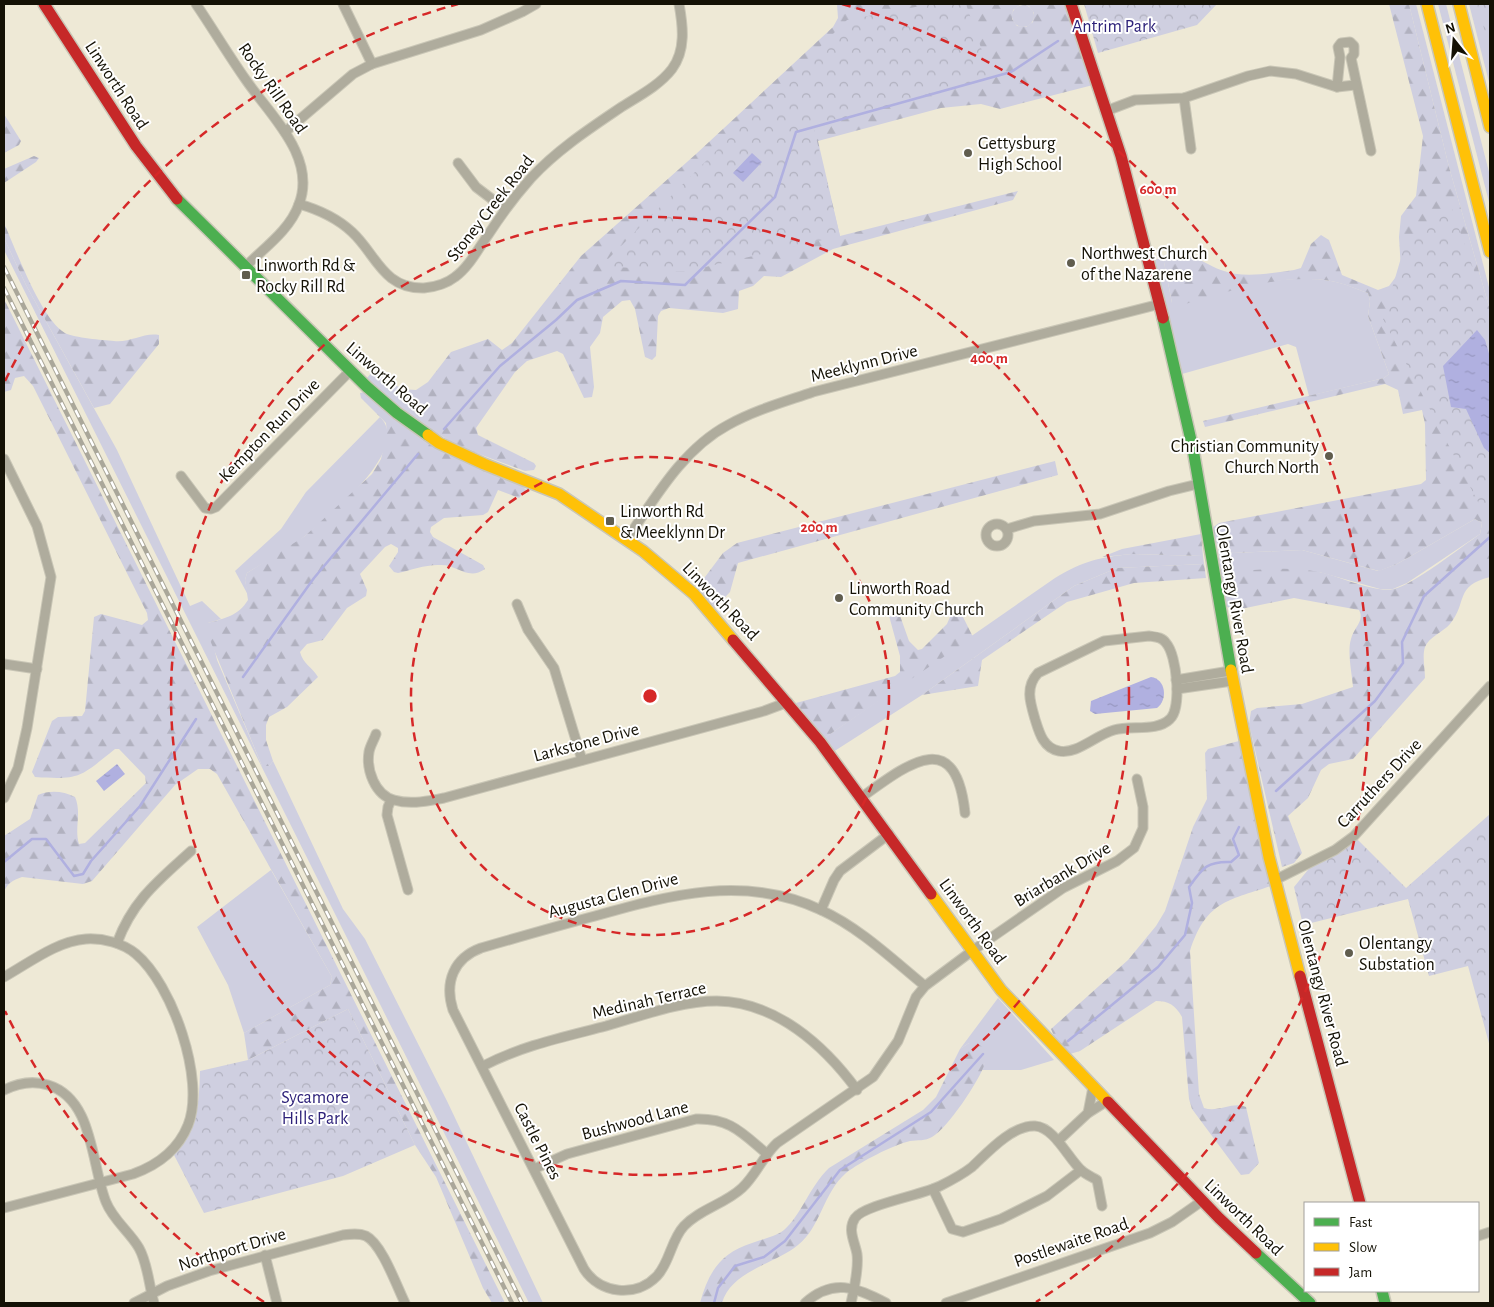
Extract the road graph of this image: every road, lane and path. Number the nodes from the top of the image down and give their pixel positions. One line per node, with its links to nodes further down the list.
1 (44, 4): 22 (main road, Linworth Road)
2 (196, 4): 15 (street, Rocky Rill Road)
3 (343, 4): 9 (street)
4 (536, 4): 9 (street)
5 (679, 4): 20 (street, Stoney Creek Road)
6 (1071, 4): 13 (main road, Olentangy River Road)
7 (1427, 4): 21 (main road)
8 (1459, 4): 14 (main road)
9 (372, 64): 15 (street)
10 (1355, 85): 11 (street); 11 (street); 17 (street)
11 (1337, 87): 12 (street)
12 (1184, 98): 13 (street); 16 (street)
13 (1106, 111): 23 (main road, Olentangy River Road)
14 (1490, 127)
15 (285, 132): 19 (street, Rocky Rill Road)
16 (1191, 149)
17 (1371, 151)
18 (458, 163): 20 (street)
19 (299, 204): 20 (street, Stoney Creek Road); 22 (street, Rocky Rill Road)
20 (505, 210)
21 (1490, 252)
22 (245, 267): 24 (main road, Linworth Road)
23 (1160, 304): 27 (main road, Olentangy River Road); 29 (street, Meeklynn Drive)
24 (350, 370): 26 (street, Kempton Run Drive); 29 (main road, Linworth Road)
25 (4, 459): 32 (street)
26 (181, 476)
27 (1198, 484): 28 (street); 33 (main road, Olentangy River Road)
28 (1007, 529)
29 (627, 539): 37 (main road, Linworth Road)
30 (517, 604): 39 (street)
31 (4, 664): 32 (street)
32 (37, 669): 42 (street)
33 (1231, 676): 34 (street); 36 (street); 47 (main road, Olentangy River Road)
34 (1176, 680): 36 (street); 36 (street)
35 (1490, 686): 47 (street, Carruthers Drive)
36 (1177, 689)
37 (788, 702): 39 (street, Larkstone Drive); 41 (main road, Linworth Road)
38 (376, 734): 43 (street)
39 (582, 760): 43 (street, Larkstone Drive)
40 (1136, 779): 51 (street, Briarbank Drive)
41 (862, 796): 44 (street); 45 (main road, Linworth Road)
42 (4, 798)
43 (391, 800): 48 (street)
44 (965, 813)
45 (889, 834): 49 (street); 51 (main road, Linworth Road)
46 (191, 851): 50 (street)
47 (1275, 880): 68 (main road, Olentangy River Road)
48 (408, 890)
49 (821, 910): 53 (street, Augusta Glen Drive); 54 (street, Augusta Glen Drive)
50 (117, 943): 52 (street); 65 (street)
51 (972, 951): 54 (street, Briarbank Drive); 56 (main road, Linworth Road)
52 (4, 977)
53 (450, 980): 55 (street, Castle Pines)
54 (925, 986): 58 (street)
55 (483, 1066): 58 (street, Medinah Terrace); 63 (street, Castle Pines)
56 (1093, 1087): 59 (main road, Linworth Road); 60 (street)
57 (4, 1090): 65 (street)
58 (857, 1090): 62 (street)
59 (1107, 1102): 60 (street); 67 (main road, Linworth Road)
60 (1088, 1112): 61 (street)
61 (1058, 1141): 64 (street); 66 (street)
62 (766, 1153): 63 (street, Bushwood Lane); 63 (street, Castle Pines)
63 (534, 1169)
64 (1081, 1170): 66 (street); 69 (street)
65 (100, 1182): 70 (street); 73 (street)
66 (933, 1190): 72 (street)
67 (1202, 1201): 80 (street, Postlewaite Road); 81 (main road, Linworth Road)
68 (1360, 1202)
69 (1102, 1206)
70 (4, 1208)
71 (265, 1256): 73 (street, Northport Drive); 75 (street); 76 (street, Northport Drive)
72 (854, 1289): 77 (street); 78 (street); 79 (street)
73 (153, 1299): 74 (street, Northport Drive)
74 (134, 1303)
75 (277, 1303)
76 (405, 1303)
77 (805, 1303)
78 (851, 1303)
79 (886, 1303)
80 (946, 1303)
81 (1310, 1303)

